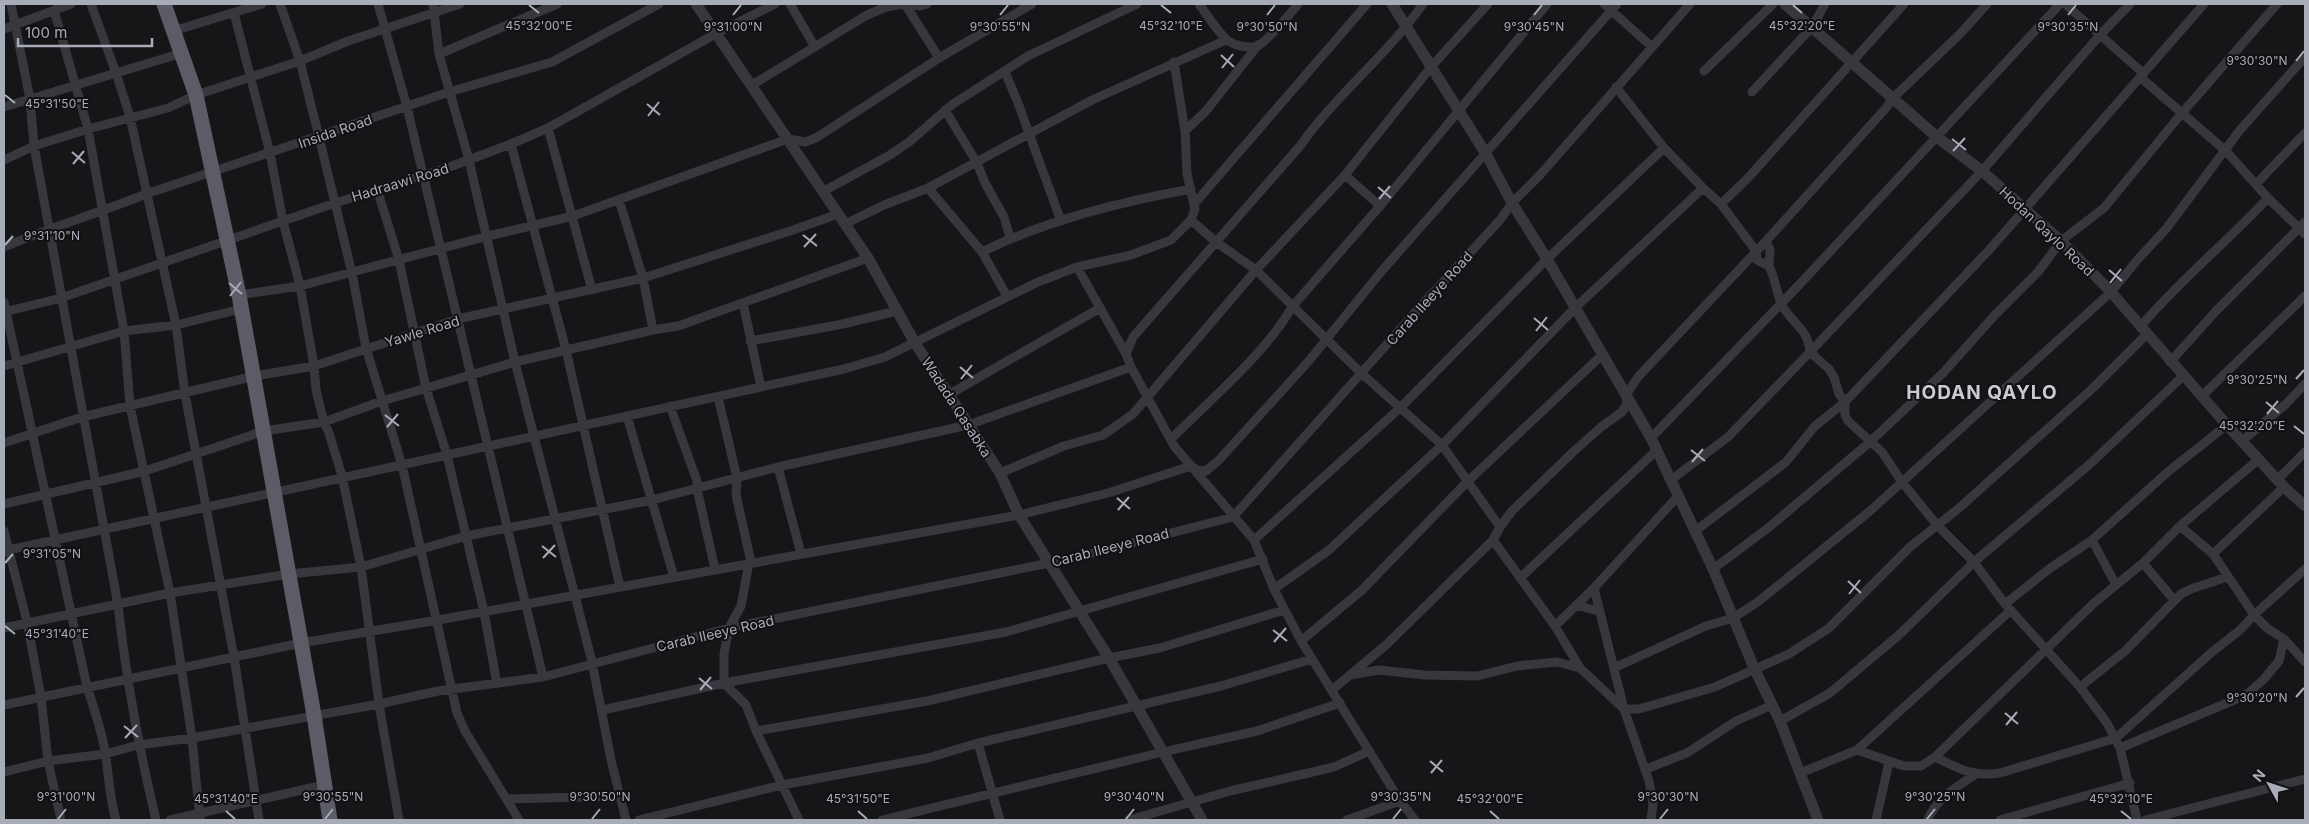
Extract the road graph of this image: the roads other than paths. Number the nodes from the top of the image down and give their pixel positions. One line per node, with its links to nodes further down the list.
1 (11, 4): 43 (street)
2 (71, 4): 40 (street)
3 (91, 4): 65 (street)
4 (164, 4): 48 (highway)
5 (262, 4): 41 (street)
6 (280, 4): 59 (street)
7 (378, 4): 47 (street)
8 (433, 4): 42 (street)
9 (460, 4): 42 (street)
10 (557, 4): 56 (street)
11 (660, 4): 71 (street, Insida Road)
12 (696, 4): 49 (street, Wadada Qasabka)
13 (775, 4): 49 (street, Hadraawi Road)
14 (790, 4): 53 (street)
15 (905, 4): 16 (street); 53 (street); 58 (street)
16 (927, 4)
17 (1032, 4): 38 (street)
18 (1137, 4): 64 (street)
19 (1199, 4): 51 (street)
20 (1298, 4): 52 (street)
21 (1367, 4): 113 (street)
22 (1392, 4): 45 (street)
23 (1423, 4): 45 (street)
24 (1488, 4): 62 (street)
25 (1548, 4): 79 (street)
26 (1604, 4): 39 (street)
27 (1690, 4): 54 (street, Carab Ileeye Road)
28 (1772, 4): 63 (street)
29 (1785, 4): 44 (street, Hodan Qaylo Road)
30 (1825, 4): 44 (street)
31 (1904, 4): 60 (street)
32 (1987, 4): 74 (street)
33 (2060, 4): 88 (street)
34 (2065, 4): 50 (street)
35 (2130, 4): 50 (street)
36 (2204, 4): 66 (street)
37 (2277, 4): 80 (street)
38 (1020, 7): 58 (street)
39 (1614, 7): 54 (street); 95 (street)
40 (54, 10): 43 (street); 68 (street)
41 (234, 13): 48 (street); 67 (street)
42 (435, 13): 47 (street); 56 (street)
43 (15, 25): 46 (street); 75 (street)
44 (1812, 27): 60 (street, Hodan Qaylo Road); 72 (street)
45 (1406, 28): 62 (street); 132 (street)
46 (4, 29)
47 (387, 29): 59 (street); 77 (street)
48 (174, 31): 55 (highway)
49 (717, 33): 69 (street, Wadada Qasabka); 82 (street, Hadraawi Road)
50 (2100, 35): 66 (street); 100 (street)
51 (1226, 40): 52 (street); 61 (street, Yawle Road)
52 (1258, 45): 84 (street)
53 (815, 47): 69 (street)
54 (1652, 47): 70 (street, Carab Ileeye Road)
55 (182, 53): 65 (street); 73 (highway)
56 (439, 54): 71 (street)
57 (2305, 57): 93 (street)
58 (940, 58): 89 (street)
59 (300, 61): 67 (street); 87 (street)
60 (1851, 61): 74 (street, Hodan Qaylo Road); 115 (street)
61 (1174, 62): 84 (street); 86 (street, Yawle Road)
62 (1431, 67): 79 (street); 101 (street)
63 (1704, 71)
64 (1005, 72): 78 (street); 86 (street)
65 (116, 73): 68 (street); 81 (street)
66 (2142, 75): 80 (street); 117 (street)
67 (250, 78): 73 (street); 94 (street)
68 (74, 85): 75 (street); 83 (street)
69 (752, 85): 89 (street, Wadada Qasabka)
70 (1616, 87): 92 (street); 114 (street, Carab Ileeye Road)
71 (449, 92): 77 (street, Insida Road); 97 (street)
72 (1752, 92)
73 (196, 95): 81 (street); 99 (highway)
74 (1893, 98): 88 (street, Hodan Qaylo Road); 130 (street)
75 (30, 99): 76 (street); 91 (street)
76 (4, 107)
77 (407, 107): 87 (street, Insida Road); 102 (street)
78 (945, 110): 98 (street); 108 (street)
79 (1459, 110): 95 (street); 116 (street)
80 (2182, 113): 93 (street); 131 (street)
81 (130, 117): 83 (street); 109 (street)
82 (548, 128): 90 (street, Hadraawi Road); 119 (street)
83 (88, 129): 91 (street); 118 (street)
84 (1185, 131): 105 (street)
85 (2305, 133): 103 (street)
86 (1029, 136): 98 (street, Yawle Road); 123 (street)
87 (319, 137): 94 (street, Insida Road); 112 (street)
88 (1937, 137): 100 (street, Hodan Qaylo Road); 156 (street)
89 (788, 139): 108 (street, Wadada Qasabka); 111 (street)
90 (511, 144): 97 (street, Hadraawi Road); 124 (street)
91 (34, 146): 96 (street); 125 (street)
92 (1664, 148): 106 (street); 138 (street)
93 (2226, 151): 103 (street); 149 (street)
94 (270, 152): 99 (street, Insida Road); 122 (street)
95 (1486, 154): 114 (street); 169 (street)
96 (4, 160)
97 (469, 160): 102 (street, Hadraawi Road); 127 (street)
98 (977, 163): 104 (street, Yawle Road); 128 (street)
99 (214, 171): 109 (street, Insida Road); 129 (highway)
100 (1982, 171): 117 (street, Hodan Qaylo Road); 175 (street)
101 (1345, 175): 116 (street); 143 (street)
102 (423, 176): 107 (street, Hadraawi Road); 134 (street)
103 (2256, 184): 110 (street)
104 (928, 188): 120 (street, Yawle Road); 136 (street)
105 (1191, 188): 113 (street); 123 (street)
106 (1703, 188): 115 (street); 158 (street)
107 (377, 189): 112 (street, Hadraawi Road); 139 (street)
108 (824, 191): 120 (street, Wadada Qasabka)
109 (146, 194): 118 (street, Insida Road); 140 (street)
110 (2268, 198): 126 (street); 167 (street)
111 (620, 200): 119 (street); 146 (street)
112 (334, 203): 122 (street, Hadraawi Road); 144 (street)
113 (1195, 203): 121 (street)
114 (1512, 203): 138 (street); 184 (street, Carab Ileeye Road)
115 (1721, 204): 135 (street)
116 (1380, 206): 157 (street)
117 (2025, 209): 131 (street, Hodan Qaylo Road); 198 (street)
118 (102, 212): 125 (street, Insida Road); 145 (street)
119 (573, 216): 124 (street); 148 (street)
120 (841, 219): 137 (street, Wadada Qasabka); 146 (street, Yawle Road)
121 (1191, 220): 132 (street); 142 (street)
122 (283, 221): 129 (street, Hadraawi Road); 147 (street)
123 (1061, 221): 128 (street)
124 (533, 225): 127 (street); 153 (street)
125 (48, 228): 133 (street, Insida Road); 152 (street)
126 (2303, 228): 180 (street)
127 (488, 236): 134 (street); 161 (street)
128 (1010, 238): 136 (street)
129 (228, 241): 140 (street, Hadraawi Road); 154 (highway)
130 (1766, 241): 135 (street); 141 (street)
131 (2062, 241): 149 (street, Hodan Qaylo Road); 214 (street)
132 (1216, 242): 143 (street); 176 (street)
133 (4, 247)
134 (442, 248): 139 (street); 163 (street)
135 (1756, 251): 141 (street); 193 (street)
136 (982, 252): 150 (street)
137 (868, 258): 155 (street); 162 (street, Wadada Qasabka)
138 (1547, 259): 158 (street); 201 (street)
139 (399, 260): 144 (street); 168 (street)
140 (162, 261): 145 (street, Hadraawi Road); 164 (street)
141 (1769, 266): 156 (street)
142 (1076, 267): 150 (street); 160 (street)
143 (1256, 270): 157 (street); 196 (street)
144 (352, 274): 147 (street); 173 (street)
145 (114, 278): 152 (street, Hadraawi Road); 166 (street)
146 (644, 278): 148 (street, Yawle Road); 165 (street)
147 (300, 286): 154 (street); 182 (street)
148 (592, 290): 153 (street, Yawle Road)
149 (2111, 292): 167 (street, Hodan Qaylo Road); 233 (street)
150 (1007, 296): 171 (street)
151 (2305, 296): 194 (street)
152 (61, 298): 159 (street, Hadraawi Road); 172 (street)
153 (552, 298): 161 (street, Yawle Road); 174 (street)
154 (240, 302): 164 (street); 186 (highway)
155 (743, 303): 165 (street); 170 (street)
156 (1781, 304): 175 (street); 211 (street)
157 (1292, 307): 169 (street); 212 (street)
158 (1576, 307): 177 (street); 216 (street)
159 (4, 308): 178 (street)
160 (1100, 308): 176 (street); 192 (street)
161 (503, 309): 163 (street, Yawle Road); 179 (street)
162 (897, 311): 170 (street); 171 (street, Wadada Qasabka)
163 (458, 319): 168 (street, Yawle Road); 185 (street)
164 (176, 324): 166 (street); 191 (street)
165 (653, 330): 174 (street)
166 (124, 331): 172 (street); 199 (street)
167 (2143, 331): 180 (street, Hodan Qaylo Road); 248 (street)
168 (415, 333): 173 (street, Yawle Road); 190 (street)
169 (1326, 340): 184 (street); 224 (street)
170 (750, 341): 189 (street)
171 (915, 343): 189 (street); 192 (street, Wadada Qasabka)
172 (70, 347): 178 (street); 203 (street)
173 (366, 348): 182 (street, Yawle Road); 197 (street)
174 (566, 350): 179 (street); 205 (street)
175 (1810, 352): 198 (street); 230 (street)
176 (1126, 354): 183 (street)
177 (1602, 354): 193 (street); 232 (street)
178 (17, 362): 181 (street); 209 (street)
179 (515, 362): 185 (street); 210 (street)
180 (2170, 362): 187 (street, Hodan Qaylo Road)
181 (4, 366)
182 (314, 366): 186 (street, Yawle Road); 204 (street)
183 (1131, 367): 196 (street); 206 (street)
184 (1361, 373): 201 (street); 245 (street, Carab Ileeye Road)
185 (472, 375): 190 (street); 217 (street)
186 (255, 376): 191 (street, Yawle Road); 208 (highway)
187 (2183, 376): 194 (street, Hodan Qaylo Road); 267 (street)
188 (2305, 384): 213 (street)
189 (761, 387): 195 (street)
190 (426, 388): 197 (street); 221 (street)
191 (184, 394): 199 (street, Yawle Road); 220 (street)
192 (948, 395): 206 (street, Wadada Qasabka)
193 (1626, 395): 211 (street); 250 (street)
194 (2202, 395): 207 (street, Hodan Qaylo Road)
195 (718, 397): 200 (street); 229 (street)
196 (1148, 397): 212 (street); 227 (street)
197 (382, 401): 204 (street); 223 (street)
198 (1845, 402): 214 (street); 254 (street)
199 (130, 406): 203 (street, Yawle Road); 226 (street)
200 (670, 406): 202 (street); 235 (street)
201 (1400, 408): 216 (street); 257 (street)
202 (627, 416): 205 (street); 239 (street)
203 (82, 417): 209 (street, Yawle Road); 231 (street)
204 (324, 422): 208 (street); 228 (street)
205 (583, 425): 210 (street); 243 (street)
206 (968, 425): 225 (street); 227 (street, Wadada Qasabka)
207 (2227, 425): 213 (street, Hodan Qaylo Road); 259 (street)
208 (264, 431): 220 (street); 236 (highway)
209 (33, 432): 215 (street, Yawle Road); 237 (street)
210 (534, 435): 217 (street); 247 (street)
211 (1651, 438): 218 (street)
212 (1171, 439): 224 (street)
213 (2242, 440): 222 (street, Hodan Qaylo Road)
214 (1870, 442): 233 (street); 271 (street)
215 (4, 443)
216 (1442, 445): 232 (street); 281 (street)
217 (489, 446): 221 (street); 252 (street)
218 (1657, 450): 230 (street); 276 (street)
219 (2305, 452): 234 (street)
220 (196, 453): 226 (street); 242 (street)
221 (447, 455): 223 (street); 255 (street)
222 (2258, 459): 234 (street, Hodan Qaylo Road); 249 (street)
223 (402, 465): 228 (street); 261 (street)
224 (1191, 466): 244 (street); 245 (street)
225 (778, 467): 229 (street); 262 (street)
226 (145, 471): 231 (street); 246 (street)
227 (1000, 473): 244 (street, Wadada Qasabka)
228 (342, 476): 236 (street); 269 (street)
229 (737, 478): 235 (street); 265 (street)
230 (1671, 480): 238 (street)
231 (95, 481): 237 (street); 251 (street)
232 (1467, 482): 250 (street); 303 (street)
233 (1902, 482): 248 (street); 295 (street)
234 (2281, 483): 241 (street, Hodan Qaylo Road); 263 (street)
235 (697, 489): 239 (street); 270 (street)
236 (273, 492): 242 (street); 273 (highway)
237 (46, 494): 240 (street); 256 (street)
238 (1678, 496): 254 (street); 280 (street)
239 (652, 500): 243 (street); 274 (street)
240 (4, 504)
241 (2305, 506)
242 (207, 508): 246 (street); 277 (street)
243 (601, 510): 247 (street); 279 (street)
244 (1019, 516): 262 (street); 266 (street, Wadada Qasabka)
245 (1233, 517): 257 (street); 266 (street, Carab Ileeye Road)
246 (154, 518): 251 (street); 282 (street)
247 (555, 519): 252 (street); 283 (street)
248 (1936, 524): 267 (street); 314 (street)
249 (2180, 526): 263 (street); 268 (street)
250 (1500, 527): 258 (street)
251 (103, 528): 256 (street); 286 (street)
252 (506, 528): 255 (street); 285 (street)
253 (4, 531): 260 (street)
254 (1694, 532): 271 (street)
255 (466, 536): 261 (street); 292 (street)
256 (55, 539): 260 (street); 293 (street)
257 (1254, 540): 264 (street)
258 (1493, 540): 276 (street); 315 (street)
259 (2092, 540): 278 (street); 288 (street)
260 (6, 550): 297 (street)
261 (420, 550): 269 (street); 296 (street)
262 (801, 554): 265 (street)
263 (2213, 554): 275 (street)
264 (1263, 559): 281 (street); 290 (street)
265 (750, 562): 270 (street); 300 (street)
266 (1049, 562): 290 (street, Wadada Qasabka); 300 (street, Carab Ileeye Road)
267 (1974, 562): 288 (street); 333 (street)
268 (2143, 563): 278 (street); 284 (street)
269 (361, 566): 273 (street); 301 (street)
270 (715, 569): 274 (street)
271 (1713, 569): 295 (street)
272 (2305, 569): 294 (street)
273 (289, 574): 277 (street); 304 (highway)
274 (674, 576): 279 (street)
275 (2227, 577): 284 (street); 294 (street)
276 (1520, 578): 298 (street)
277 (220, 585): 282 (street); 306 (street)
278 (2116, 585): 305 (street)
279 (620, 587): 283 (street)
280 (1594, 588): 287 (street); 291 (street)
281 (1274, 589): 289 (street)
282 (170, 593): 286 (street); 311 (street)
283 (575, 595): 285 (street); 310 (street)
284 (2174, 600): 321 (street)
285 (525, 604): 292 (street); 316 (street)
286 (118, 605): 293 (street); 317 (street)
287 (1576, 605): 291 (street); 298 (street)
288 (2008, 607): 305 (street); 342 (street)
289 (1284, 610): 303 (street); 307 (street)
290 (1078, 611): 307 (street, Wadada Qasabka); 318 (street)
291 (1598, 611): 313 (street)
292 (484, 612): 296 (street); 319 (street)
293 (73, 613): 297 (street); 320 (street)
294 (2254, 615): 302 (street); 337 (street)
295 (1733, 618): 313 (street); 314 (street)
296 (438, 620): 301 (street); 322 (street)
297 (27, 622): 299 (street); 324 (street)
298 (1555, 626): 312 (street)
299 (4, 628)
300 (729, 628): 310 (street, Carab Ileeye Road); 318 (street)
301 (371, 632): 304 (street); 327 (street)
302 (2284, 638): 309 (street); 340 (street)
303 (1301, 641): 308 (street)
304 (301, 642): 306 (street); 332 (highway)
305 (2048, 650): 321 (street); 345 (street)
306 (234, 657): 311 (street); 334 (street)
307 (1109, 658): 328 (street, Wadada Qasabka); 335 (street)
308 (1312, 659): 323 (street); 328 (street)
309 (2305, 660)
310 (592, 662): 316 (street, Carab Ileeye Road); 331 (street)
311 (182, 667): 317 (street); 336 (street)
312 (1580, 668): 315 (street); 330 (street)
313 (1614, 668): 330 (street)
314 (1754, 668): 329 (street); 330 (street)
315 (1350, 675): 323 (street)
316 (543, 677): 319 (street, Carab Ileeye Road)
317 (126, 679): 320 (street); 339 (street)
318 (724, 683): 331 (street); 335 (street)
319 (497, 684): 322 (street, Carab Ileeye Road)
320 (87, 687): 324 (street); 344 (street)
321 (2080, 687): 337 (street)
322 (452, 690): 327 (street, Carab Ileeye Road); 358 (street)
323 (1332, 690): 325 (street)
324 (41, 697): 326 (street); 346 (street)
325 (1340, 703): 341 (street); 343 (street)
326 (4, 704)
327 (379, 704): 332 (street, Carab Ileeye Road); 369 (street)
328 (1136, 705): 338 (street); 343 (street, Wadada Qasabka)
329 (1772, 705): 333 (street); 348 (street)
330 (1624, 708): 348 (street)
331 (602, 710): 357 (street)
332 (314, 715): 334 (street, Carab Ileeye Road); 354 (highway)
333 (1780, 721): 350 (street)
334 (245, 727): 336 (street, Carab Ileeye Road); 359 (street)
335 (756, 731): 355 (street)
336 (192, 738): 339 (street, Carab Ileeye Road); 362 (street)
337 (2116, 738): 340 (street); 351 (street)
338 (978, 743): 355 (street); 356 (street)
339 (138, 745): 344 (street, Carab Ileeye Road); 365 (street)
340 (2120, 748): 353 (street)
341 (1369, 750): 360 (street); 361 (street)
342 (1857, 750): 347 (street); 350 (street)
343 (1163, 752): 356 (street); 360 (street, Wadada Qasabka)
344 (105, 754): 346 (street, Carab Ileeye Road); 364 (street)
345 (1935, 757): 347 (street); 351 (street)
346 (48, 761): 349 (street, Carab Ileeye Road); 363 (street)
347 (1889, 762): 382 (street)
348 (1646, 769): 380 (street)
349 (4, 772)
350 (1800, 773): 381 (street)
351 (1976, 774): 383 (street)
352 (2305, 779): 386 (street)
353 (2130, 783): 384 (street); 385 (street)
354 (324, 785): 359 (street); 368 (highway)
355 (782, 785): 372 (street); 373 (street)
356 (992, 793): 374 (street); 375 (street)
357 (620, 796): 358 (street); 371 (street)
358 (508, 799): 370 (street)
359 (255, 800): 362 (street); 367 (street)
360 (1191, 802): 376 (street); 377 (street, Wadada Qasabka)
361 (1400, 802): 378 (street); 379 (street)
362 (200, 817): 366 (street)
363 (61, 820)
364 (116, 820)
365 (156, 820)
366 (170, 820)
367 (259, 820)
368 (330, 820)
369 (399, 820)
370 (518, 820)
371 (626, 820)
372 (638, 820)
373 (799, 820)
374 (882, 820)
375 (1000, 820)
376 (1129, 820)
377 (1202, 820)
378 (1347, 820)
379 (1415, 820)
380 (1651, 820)
381 (1818, 820)
382 (1876, 820)
383 (1928, 820)
384 (2000, 820)
385 (2137, 820)
386 (2145, 820)

